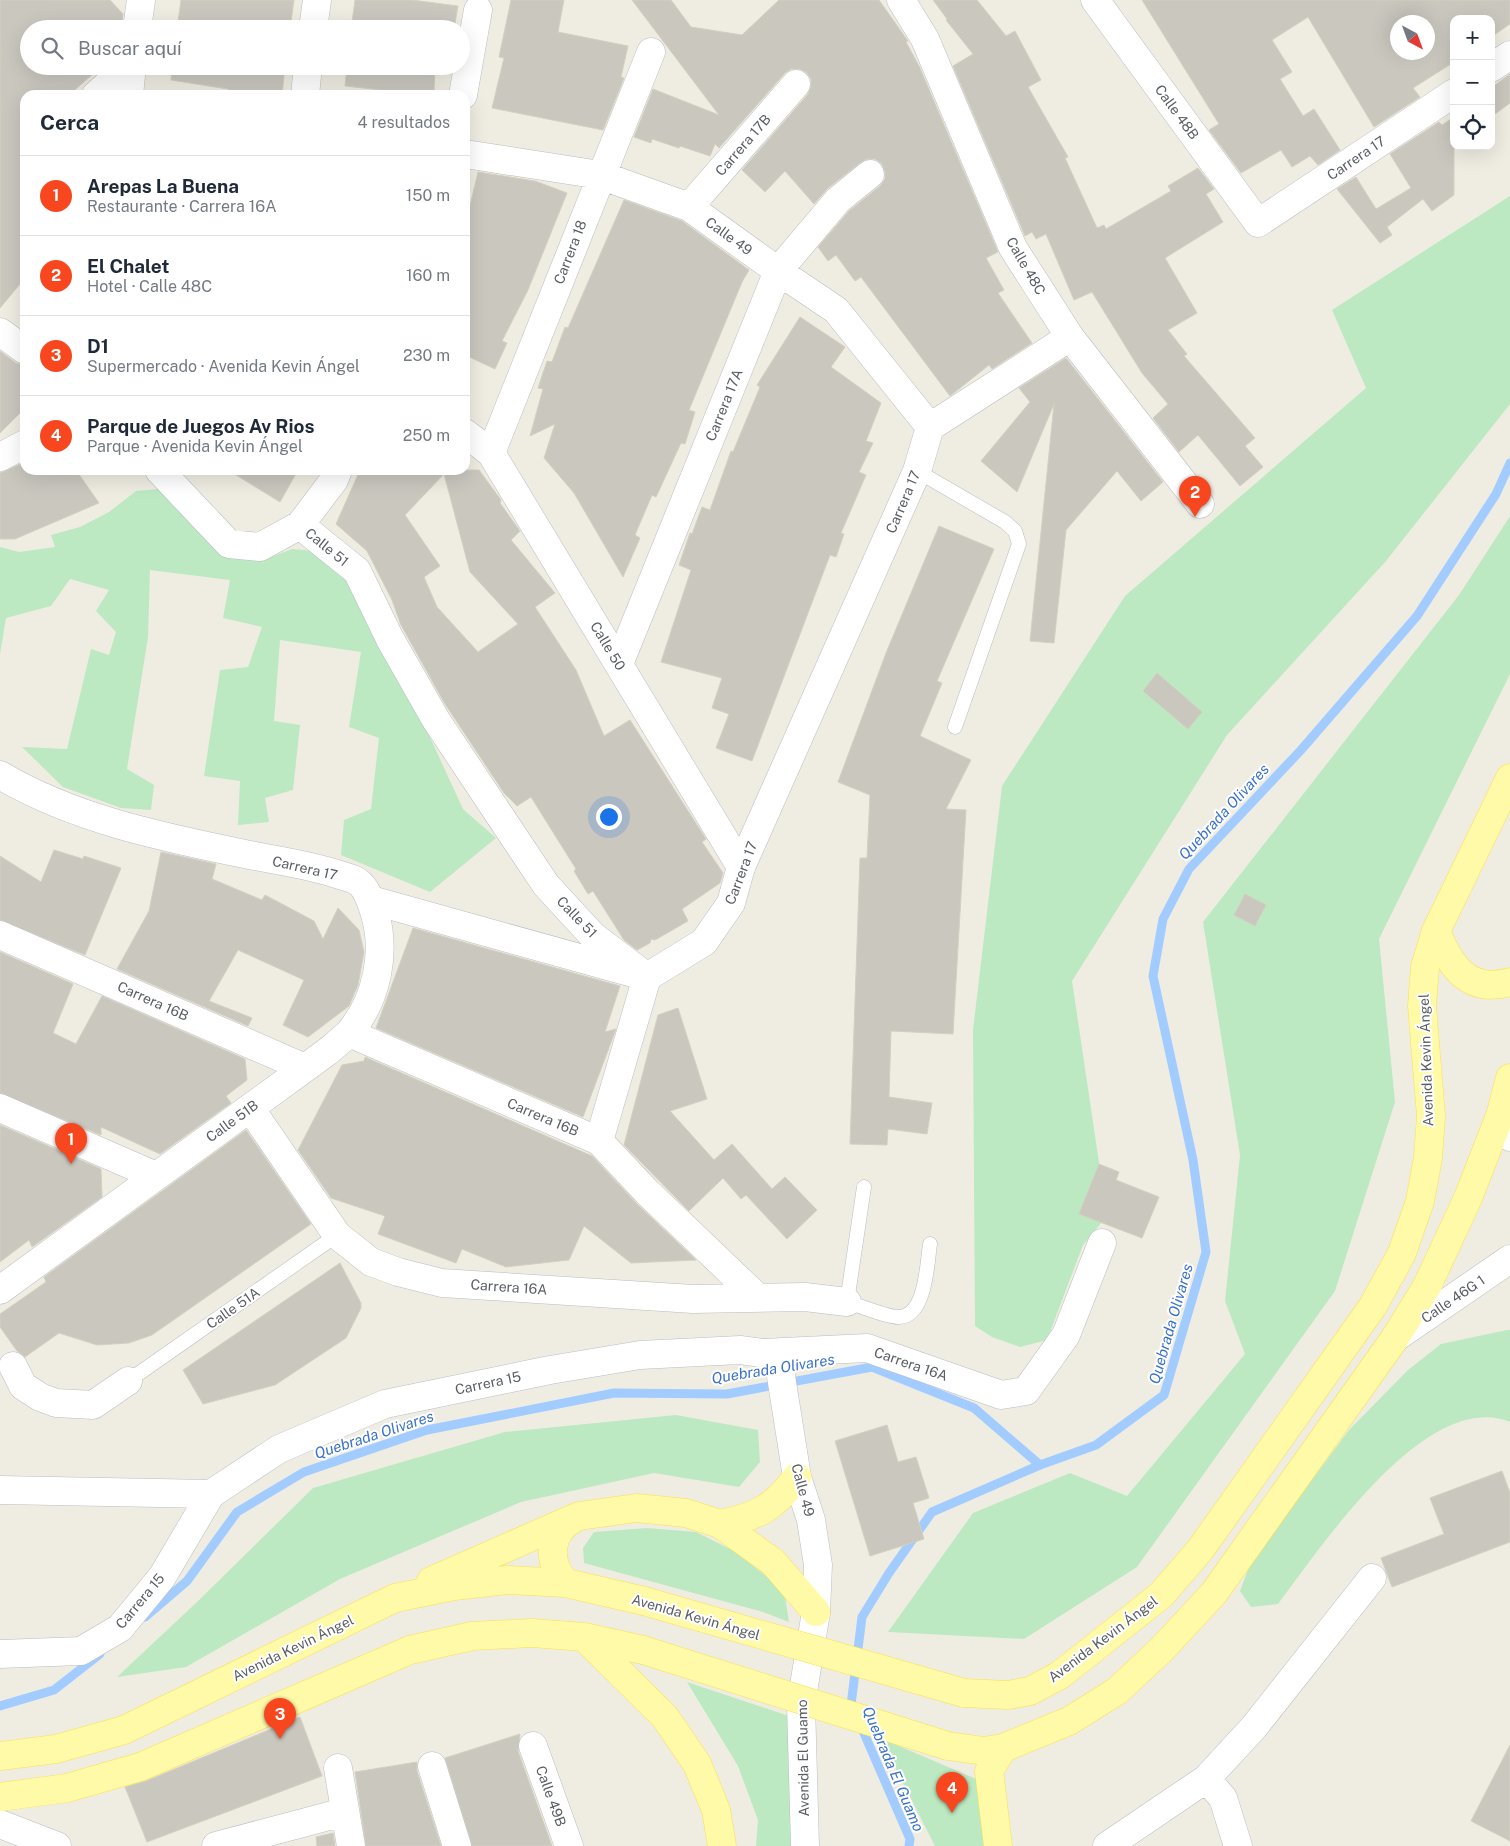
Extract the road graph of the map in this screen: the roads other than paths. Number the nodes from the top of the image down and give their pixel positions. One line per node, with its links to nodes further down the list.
1 (141, 0): 6 (street)
2 (316, 0): 7 (street)
3 (901, 0): 29 (street, Calle 48C)
4 (1095, 0): 26 (street, Calle 48B)
5 (478, 10): 9 (street)
6 (138, 20)
7 (314, 20)
8 (651, 52): 24 (street, Carrera 18)
9 (470, 55)
10 (1510, 55): 11 (street)
11 (1495, 65)
12 (119, 75): 17 (street)
13 (130, 75): 18 (street)
14 (307, 75): 19 (street)
15 (467, 75): 20 (street)
16 (796, 84): 25 (street, Carrera 17B)
17 (102, 90)
18 (129, 90)
19 (305, 90)
20 (464, 90)
21 (1450, 96): 26 (street, Carrera 17)
22 (470, 155): 24 (street, Calle 49)
23 (870, 174): 27 (street, Carrera 17A)
24 (600, 175): 25 (street, Calle 49); 34 (street, Carrera 18)
25 (689, 207): 27 (street, Calle 49)
26 (1258, 223)
27 (778, 271): 31 (street, Calle 49); 41 (street, Carrera 17A)
28 (0, 332): 30 (street)
29 (1070, 337): 31 (street); 39 (street, Calle 48C)
30 (20, 346)
31 (930, 427): 36 (street, Carrera 17)
32 (470, 436): 34 (street, Calle 50)
33 (20, 447): 35 (street)
34 (491, 454): 41 (street, Calle 50)
35 (0, 457)
36 (917, 471): 42 (lane); 45 (street, Carrera 17)
37 (164, 475): 40 (street, Calle 51)
38 (336, 475): 40 (street, Calle 51)
39 (1200, 504)
40 (300, 525): 49 (street, Calle 51)
41 (619, 664): 45 (street, Calle 50)
42 (955, 727)
43 (0, 775): 46 (street, Carrera 17)
44 (1510, 778): 47 (main road, Avenida Kevin Ángel)
45 (741, 868): 49 (street, Carrera 17)
46 (371, 900): 49 (street); 51 (street, Calle 51B)
47 (1436, 931): 50 (main road); 77 (main road, Avenida Kevin Ángel, bridge)
48 (0, 935): 52 (street, Carrera 16B)
49 (647, 977): 57 (street)
50 (1510, 982)
51 (349, 1033): 52 (street, Calle 51B); 57 (street, Carrera 16B)
52 (305, 1068): 55 (street, Calle 51B)
53 (1510, 1078): 56 (main road)
54 (0, 1108): 58 (street)
55 (250, 1108): 58 (street, Calle 51B); 60 (street, Carrera 16A)
56 (1506, 1125): 67 (main road)
57 (599, 1141): 65 (street)
58 (156, 1176): 64 (street, Calle 51B)
59 (864, 1187): 66 (lane)
60 (337, 1235): 65 (street, Carrera 16A); 70 (lane, Calle 51A)
61 (1102, 1242): 68 (street, Carrera 16A)
62 (930, 1244): 66 (lane)
63 (1510, 1259): 67 (street, Calle 46G 1)
64 (5, 1281)
65 (757, 1297): 66 (street, Carrera 16A)
66 (847, 1302)
67 (1395, 1338): 83 (main road)
68 (772, 1362): 71 (street, Calle 49); 73 (street, Carrera 15)
69 (13, 1366): 70 (street)
70 (128, 1382)
71 (797, 1477): 75 (main road); 79 (street, Calle 49)
72 (0, 1490): 73 (street)
73 (211, 1494): 81 (street, Carrera 15)
74 (579, 1516): 75 (main road); 77 (main road); 78 (main road)
75 (720, 1524): 79 (main road)
76 (1372, 1578): 87 (street)
77 (566, 1583): 78 (main road, Avenida Kevin Ángel)
78 (395, 1598): 84 (main road, Avenida Kevin Ángel)
79 (816, 1612): 98 (street, Avenida El Guamo)
80 (584, 1637): 83 (main road, bridge); 88 (main road); 97 (main road)
81 (0, 1654)
82 (533, 1746): 96 (street, Calle 49B)
83 (1003, 1748): 99 (main road)
84 (0, 1756)
85 (432, 1766): 95 (street)
86 (338, 1768): 89 (street)
87 (1206, 1779): 100 (street); 101 (street)
88 (0, 1797)
89 (344, 1812): 91 (street); 94 (street)
90 (0, 1824): 92 (street)
91 (252, 1841): 93 (street)
92 (58, 1846)
93 (216, 1846)
94 (351, 1846)
95 (457, 1846)
96 (569, 1846)
97 (722, 1846)
98 (805, 1846)
99 (998, 1846)
100 (1107, 1846)
101 (1238, 1846)

